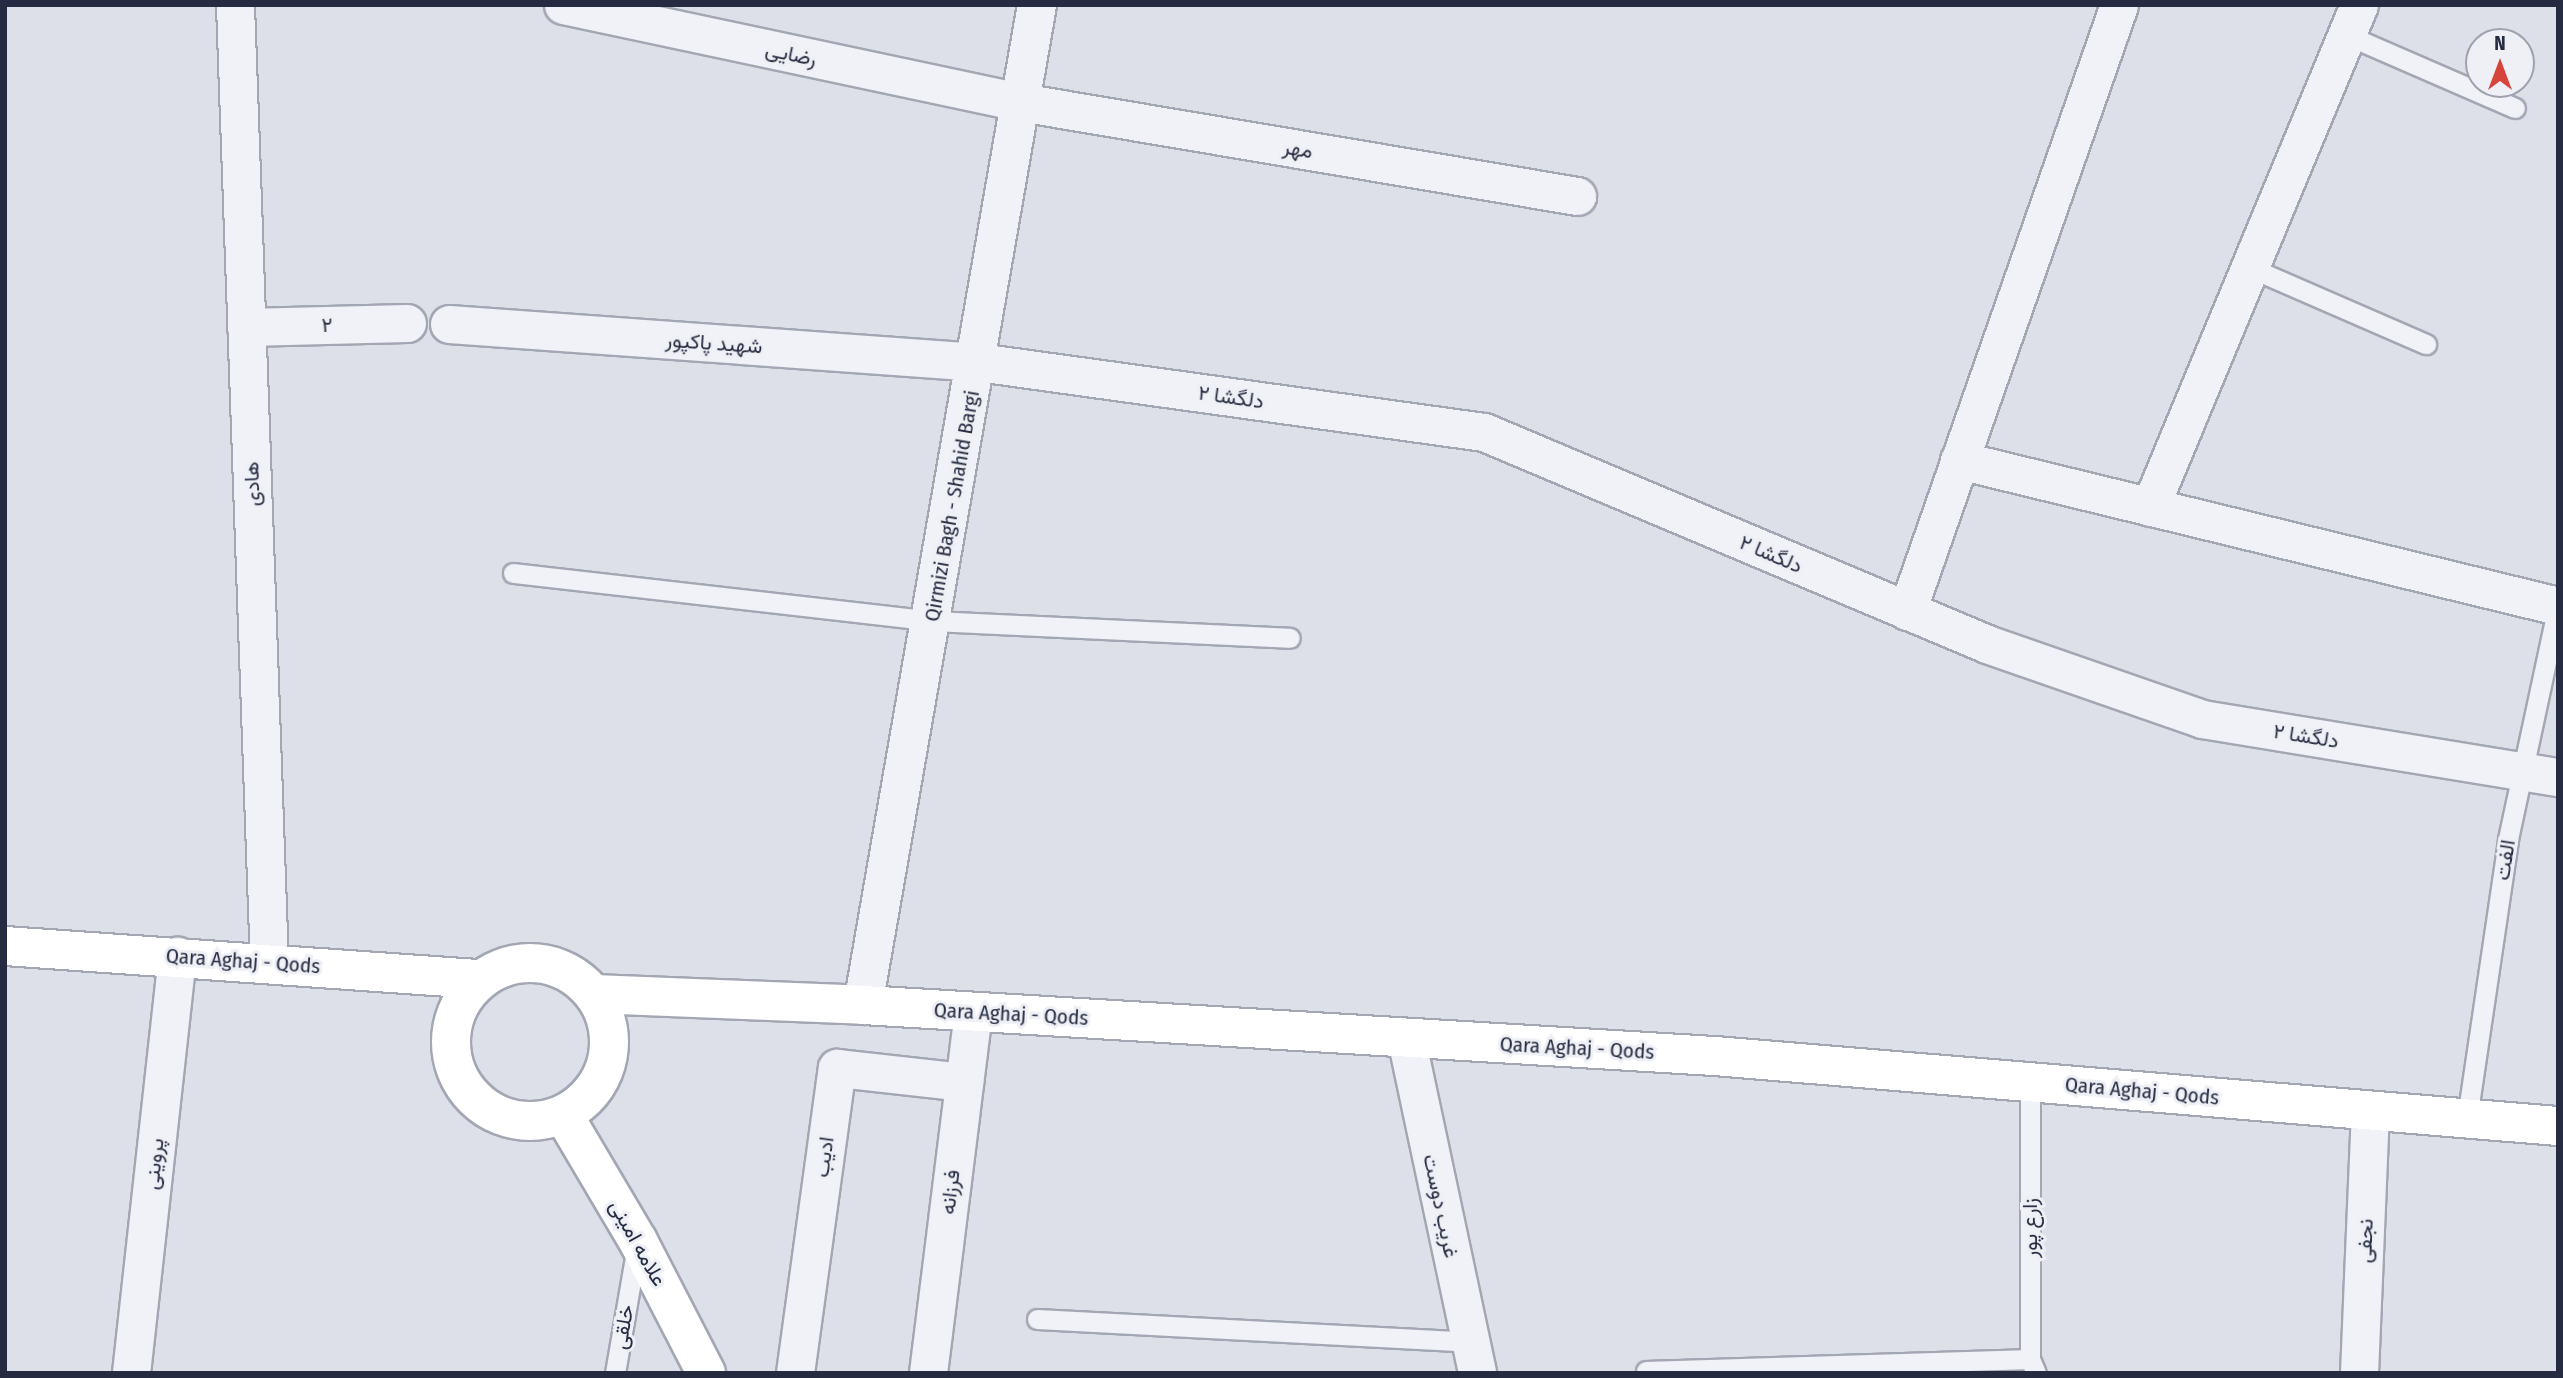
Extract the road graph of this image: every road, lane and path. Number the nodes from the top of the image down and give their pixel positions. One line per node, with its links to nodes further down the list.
1 (235, 5): 12 (street, هادی)
2 (563, 5): 6 (street, رضایی)
3 (1037, 5): 6 (street, Qirmizi Bagh - Shahid Bargi)
4 (2119, 5): 15 (street)
5 (2353, 20): 7 (lane); 9 (street)
6 (1020, 102): 8 (street, مهر); 14 (street, Qirmizi Bagh - Shahid Bargi)
7 (2515, 108)
8 (1577, 196)
9 (2251, 268): 13 (lane); 16 (street)
10 (407, 323): 12 (street, ۲)
11 (449, 324): 14 (street, شهید پاکپور)
12 (246, 327): 25 (street, هادی)
13 (2426, 344)
14 (978, 362): 19 (street, دلگشا ۲); 20 (street, Qirmizi Bagh - Shahid Bargi)
15 (1959, 460): 16 (street); 19 (street)
16 (2150, 506): 18 (street)
17 (513, 573): 20 (lane)
18 (2558, 606): 22 (lane, الفت)
19 (1907, 611): 22 (street, دلگشا ۲)
20 (932, 621): 21 (lane); 28 (street, Qirmizi Bagh - Shahid Bargi)
21 (1290, 638)
22 (2540, 774): 35 (lane, الفت)
23 (5, 946): 24 (main road, Qara Aghaj - Qods)
24 (177, 956): 25 (main road, Qara Aghaj - Qods); 42 (street, پروینی)
25 (269, 962): 26 (main road, Qara Aghaj - Qods)
26 (480, 979): 27 (main road); 34 (main road)
27 (594, 994): 28 (main road, Qara Aghaj - Qods); 34 (main road)
28 (863, 1005): 29 (main road, Qara Aghaj - Qods)
29 (973, 1012): 30 (main road, Qara Aghaj - Qods); 31 (street, فرزانه)
30 (1406, 1038): 32 (main road, Qara Aghaj - Qods); 39 (street, غریب دوست)
31 (964, 1082): 45 (street, ادیب); 46 (street, فرزانه)
32 (2030, 1082): 33 (main road, Qara Aghaj - Qods); 40 (lane, زارع پور)
33 (2371, 1110): 35 (main road, Qara Aghaj - Qods); 47 (street, نجفی)
34 (564, 1116): 37 (main road, علامه امینی)
35 (2467, 1118): 36 (main road, Qara Aghaj - Qods)
36 (2558, 1126)
37 (638, 1241): 43 (lane, خلقی); 44 (main road, علامه امینی)
38 (1037, 1319): 39 (lane)
39 (1474, 1357)
40 (2033, 1366): 41 (lane)
41 (1646, 1371)
42 (131, 1373)
43 (615, 1373)
44 (706, 1373)
45 (795, 1373)
46 (928, 1373)
47 (2360, 1373)

